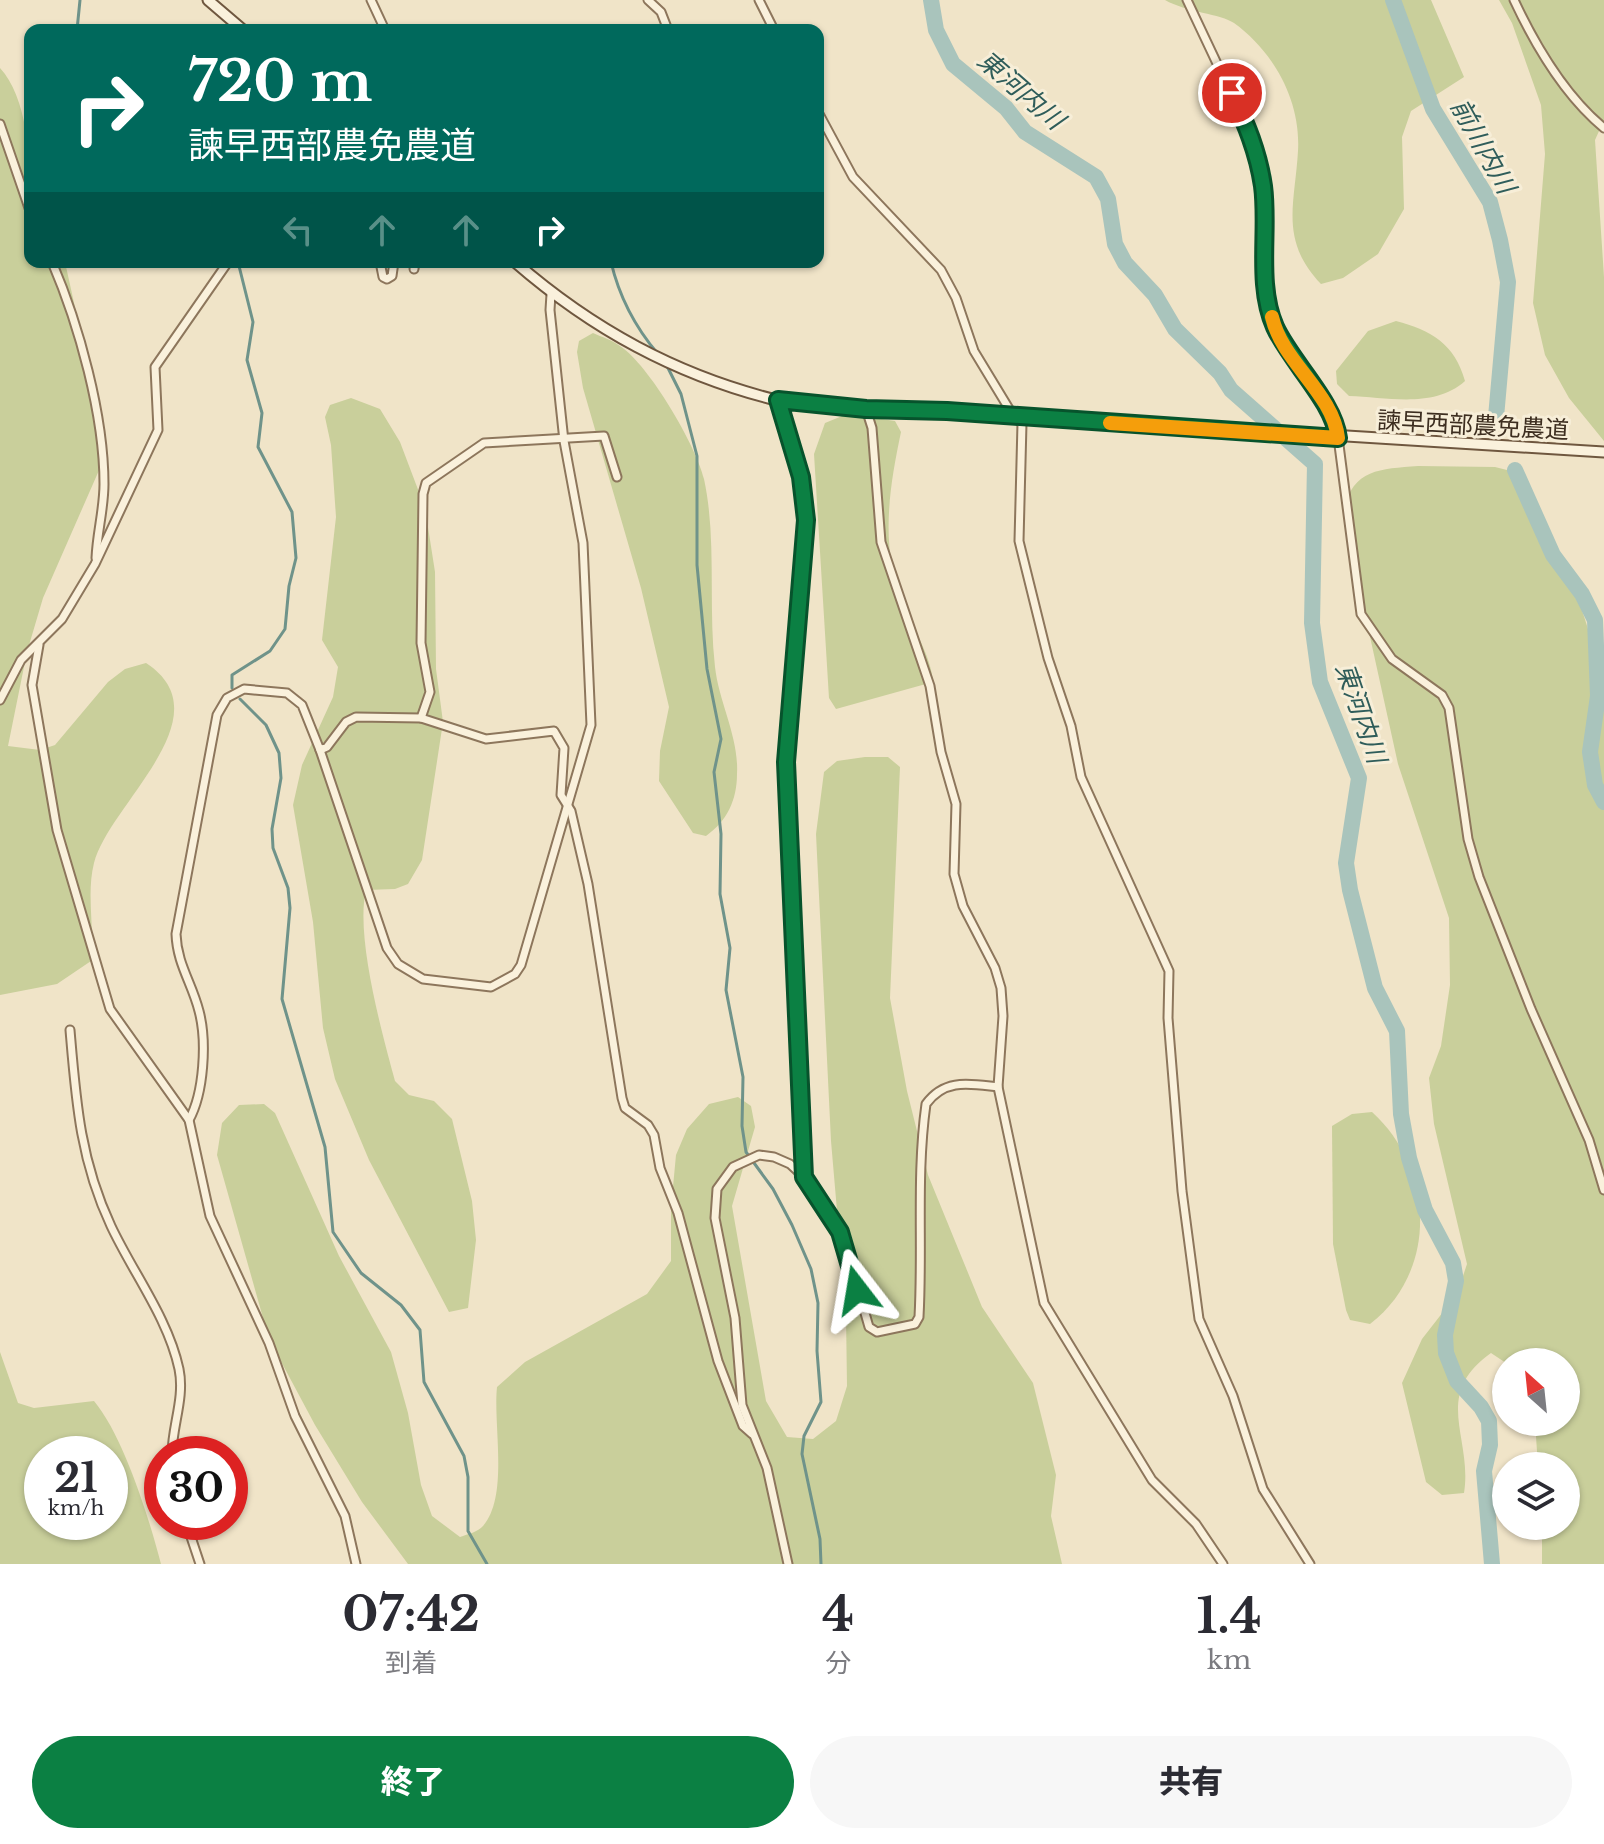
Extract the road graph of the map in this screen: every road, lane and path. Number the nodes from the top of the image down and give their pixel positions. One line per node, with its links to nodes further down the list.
1 (208, 0): 7 (street)
2 (371, 0): 8 (street)
3 (648, 0): 9 (street)
4 (759, 0): 10 (street)
5 (1187, 0): 25 (street)
6 (1514, 0): 13 (street)
7 (236, 24)
8 (382, 24)
9 (666, 24)
10 (771, 24)
11 (824, 123): 23 (street)
12 (0, 124): 14 (street)
13 (1604, 128)
14 (24, 194)
15 (54, 268): 28 (street)
16 (224, 268): 28 (street)
17 (380, 268): 18 (street)
18 (393, 268)
19 (522, 268): 20 (street, 諫早西部農免農道)
20 (551, 294): 21 (street, 諫早西部農免農道); 24 (street)
21 (778, 400): 22 (street, 諫早西部農免農道); 37 (street)
22 (866, 409): 23 (street, 諫早西部農免農道); 35 (street)
23 (1014, 417): 25 (street, 諫早西部農免農道); 46 (street)
24 (563, 436): 27 (street); 31 (street); 33 (street)
25 (1338, 438): 26 (street, 諫早西部農免農道); 38 (street)
26 (1604, 452)
27 (617, 477)
28 (95, 564): 29 (street)
29 (39, 645): 30 (street); 36 (street)
30 (0, 700)
31 (421, 718): 32 (street); 33 (street)
32 (320, 750): 33 (street); 36 (street)
33 (567, 806): 39 (street)
34 (70, 1030): 40 (street)
35 (998, 1087): 37 (street); 45 (street)
36 (189, 1120): 43 (street)
37 (804, 1177): 39 (street)
38 (1604, 1190)
39 (752, 1434): 44 (street)
40 (175, 1436)
41 (192, 1540): 42 (street)
42 (200, 1564)
43 (356, 1564)
44 (788, 1564)
45 (1223, 1564)
46 (1310, 1564)

